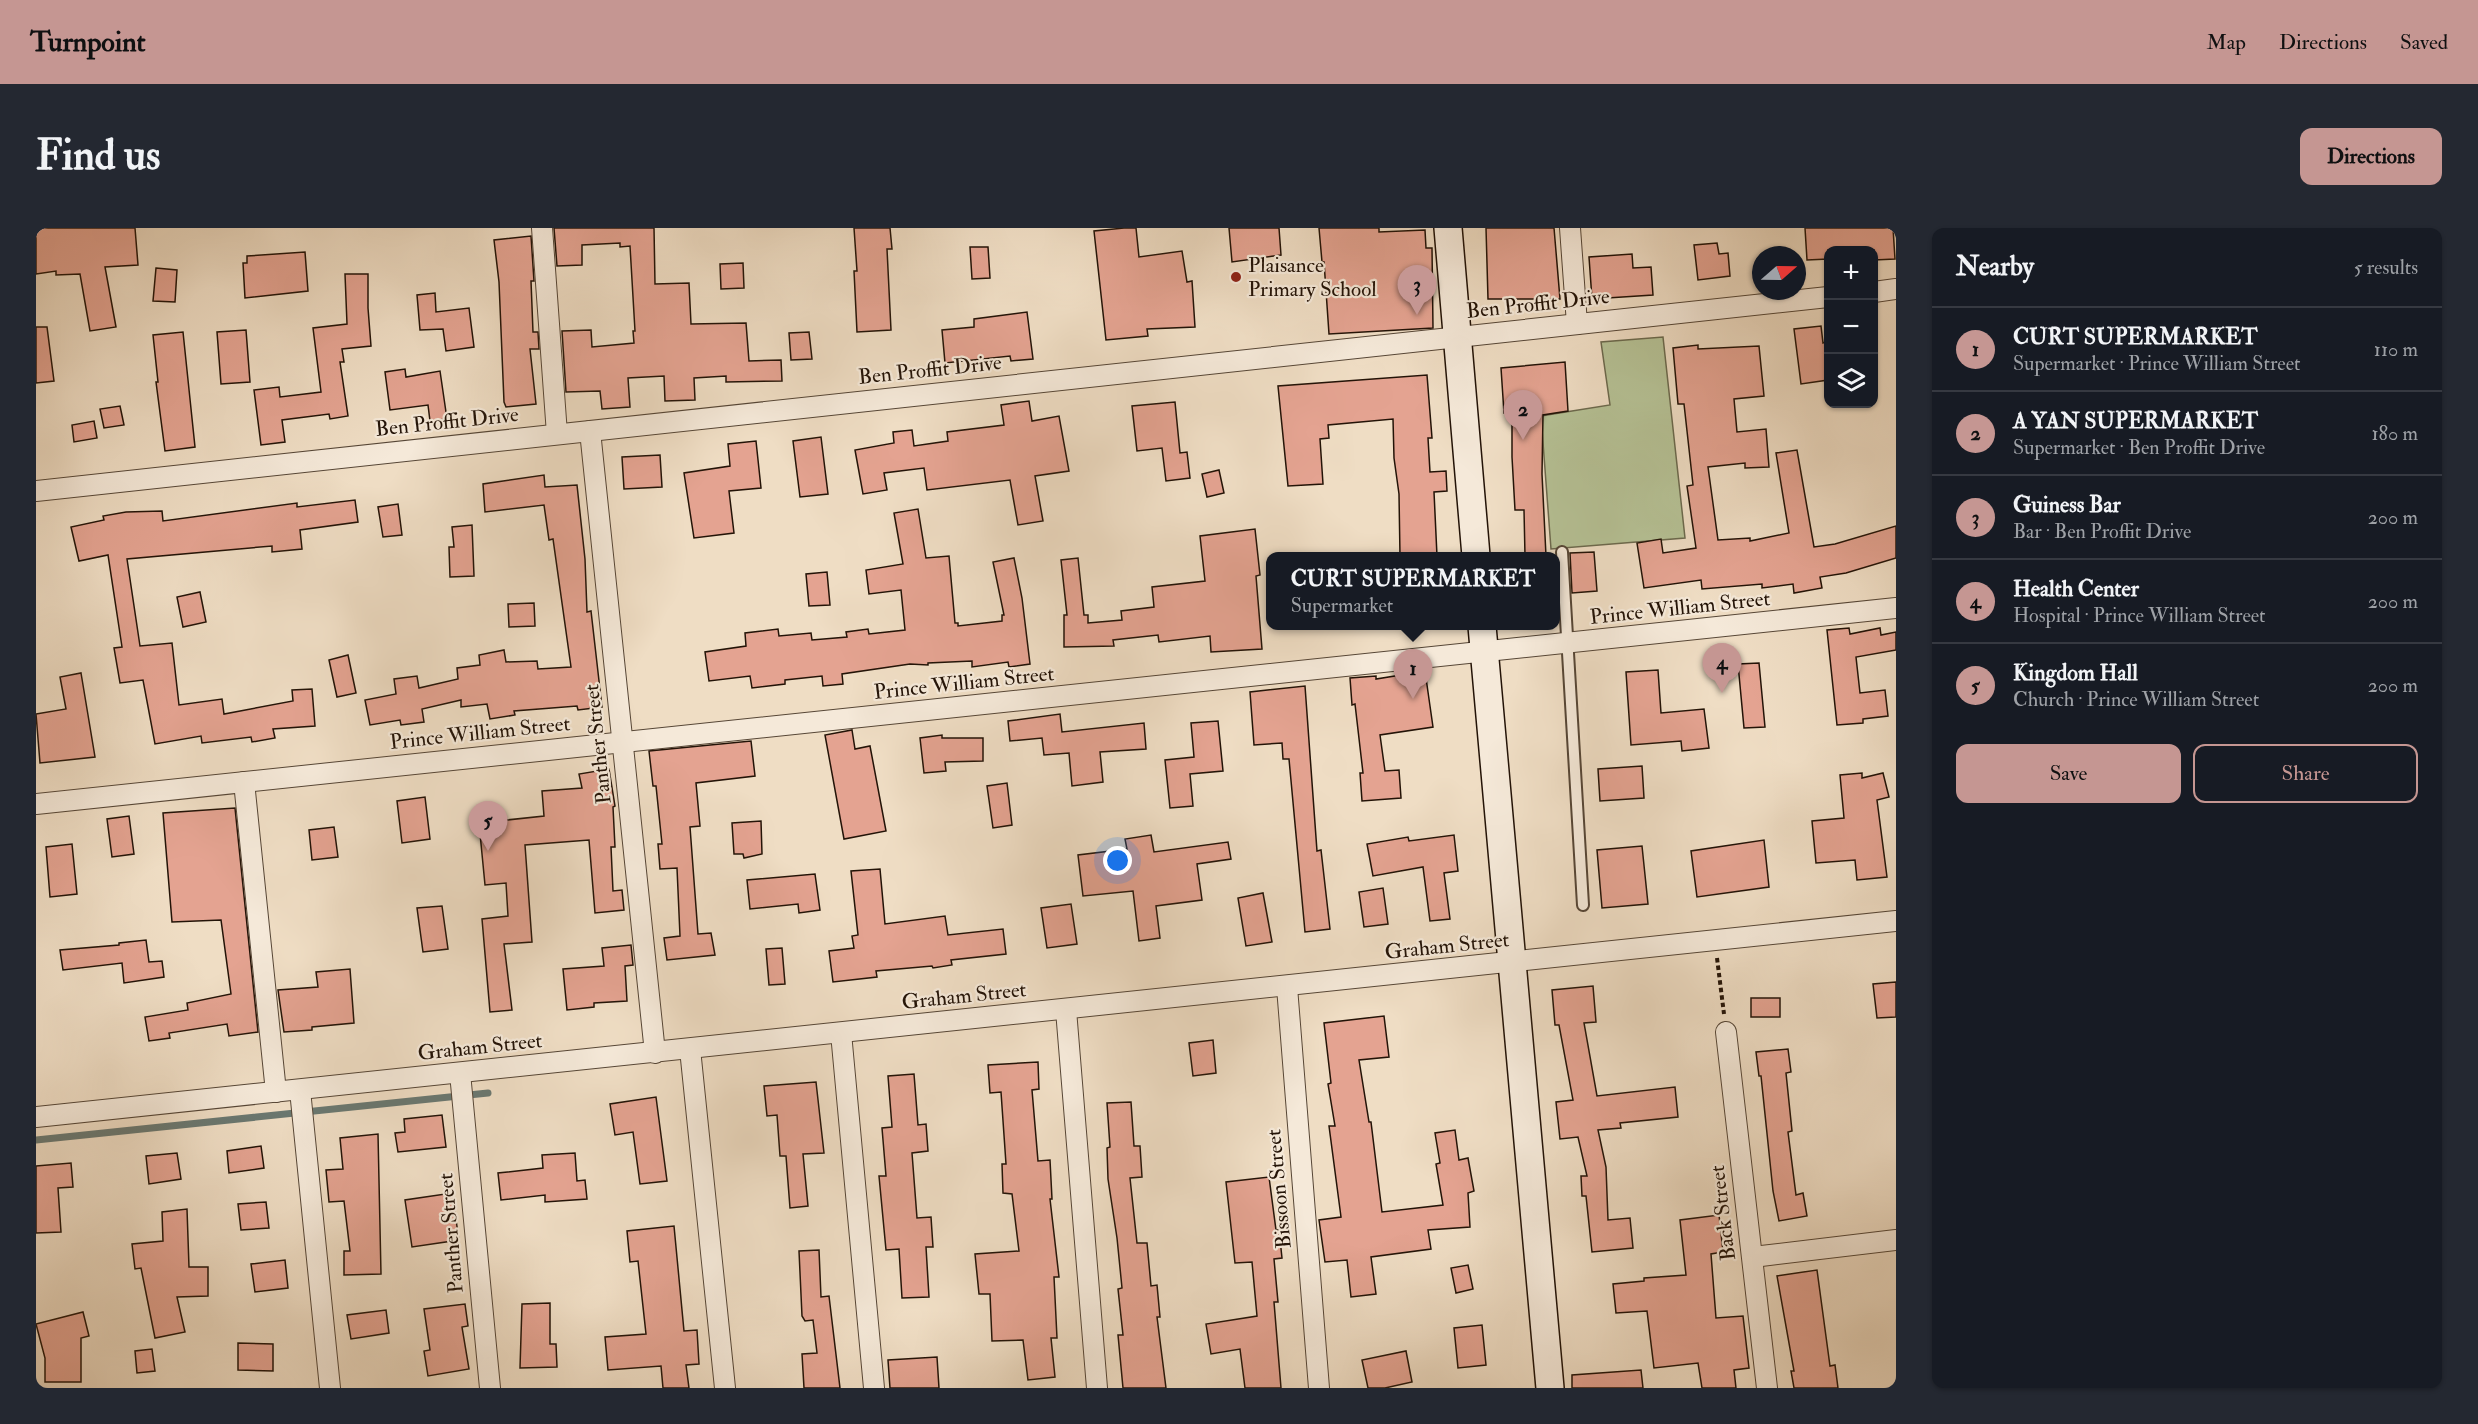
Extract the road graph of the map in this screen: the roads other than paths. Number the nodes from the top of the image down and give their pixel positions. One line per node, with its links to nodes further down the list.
1 (542, 228): 10 (street)
2 (1448, 228): 8 (main road)
3 (1570, 228): 7 (street)
4 (1896, 289): 5 (street)
5 (1878, 291)
6 (1824, 297): 7 (street, Ben Proffit Drive)
7 (1577, 324): 8 (street, Ben Proffit Drive)
8 (1458, 337): 9 (street, Ben Proffit Drive); 12 (main road)
9 (590, 431): 10 (street, Ben Proffit Drive); 18 (street, Panther Street)
10 (557, 434): 11 (street, Ben Proffit Drive)
11 (36, 491)
12 (1476, 552)
13 (1562, 552): 16 (lane)
14 (1896, 608): 16 (street, Prince William Street)
15 (1482, 630): 17 (main road)
16 (1567, 644): 17 (street, Prince William Street); 21 (lane)
17 (1484, 652): 18 (street, Prince William Street); 23 (main road)
18 (622, 743): 19 (street, Prince William Street); 29 (street, Panther Street)
19 (244, 782): 20 (street, Prince William Street); 31 (street)
20 (36, 804)
21 (1583, 904)
22 (1896, 921): 23 (street, Graham Street)
23 (1511, 963): 24 (street, Graham Street); 42 (main road)
24 (1287, 987): 25 (street, Graham Street); 41 (street, Bissoon Street)
25 (1066, 1010): 27 (street, Graham Street); 40 (street)
26 (1726, 1032): 35 (street, Back Street)
27 (842, 1033): 28 (street, Graham Street); 39 (street)
28 (690, 1049): 29 (street, Graham Street); 38 (street)
29 (655, 1053): 30 (street, Graham Street)
30 (460, 1073): 32 (street, Graham Street); 37 (street, Panther Street)
31 (275, 1086): 32 (street, Graham Street); 33 (street, Graham Street)
32 (300, 1090): 36 (street)
33 (36, 1117)
34 (1896, 1240): 35 (street)
35 (1753, 1257): 43 (street, Back Street)
36 (330, 1388)
37 (490, 1388)
38 (725, 1388)
39 (874, 1388)
40 (1097, 1388)
41 (1319, 1388)
42 (1550, 1388)
43 (1767, 1388)

